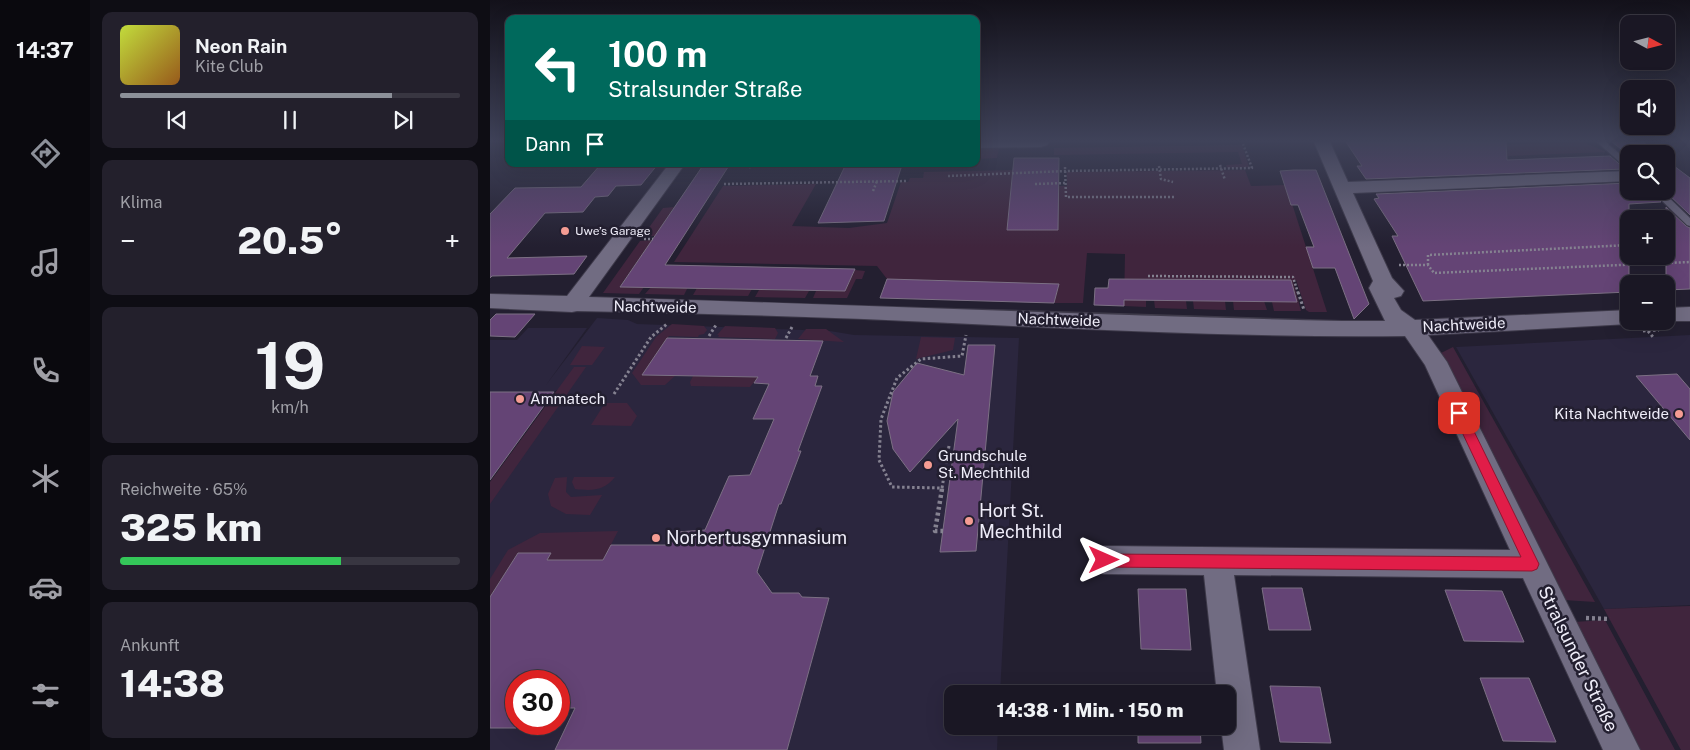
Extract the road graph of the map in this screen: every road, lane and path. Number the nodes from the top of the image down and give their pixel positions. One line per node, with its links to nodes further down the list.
1 (667, 177): 25 (street)
2 (1066, 177): 11 (path)
3 (1161, 177): 10 (path)
4 (1224, 177): 7 (path)
5 (1337, 177): 14 (street)
6 (1605, 177): 14 (street)
7 (1225, 180)
8 (877, 181): 9 (path); 12 (path); 15 (path)
9 (908, 181)
10 (1173, 182)
11 (1066, 183): 13 (path); 16 (path)
12 (724, 184)
13 (1035, 184)
14 (1342, 188): 22 (street)
15 (873, 191)
16 (1175, 197)
17 (1666, 200): 18 (lane)
18 (1690, 223)
19 (1620, 246): 21 (path)
20 (1690, 262): 21 (path)
21 (1428, 265): 22 (path)
22 (1389, 273): 32 (street, Stralsunder Straße)
23 (1148, 276): 26 (path)
24 (490, 302): 25 (street, Nachtweide)
25 (572, 305): 32 (street, Nachtweide)
26 (1305, 313)
27 (1690, 314): 28 (street)
28 (1675, 315)
29 (1620, 317): 32 (street, Nachtweide)
30 (717, 322): 35 (path)
31 (793, 324): 38 (path)
32 (1411, 328): 45 (street, Stralsunder Straße)
33 (1647, 330): 37 (path)
34 (967, 332): 41 (path)
35 (709, 336)
36 (651, 337): 39 (path)
37 (1653, 337)
38 (786, 338)
39 (614, 394)
40 (949, 446): 41 (path)
41 (942, 488): 42 (path)
42 (943, 531)
43 (1104, 560): 44 (street)
44 (1217, 561): 45 (street); 46 (street)
45 (1532, 564): 47 (street, Stralsunder Straße)
46 (1242, 750)
47 (1622, 750)

